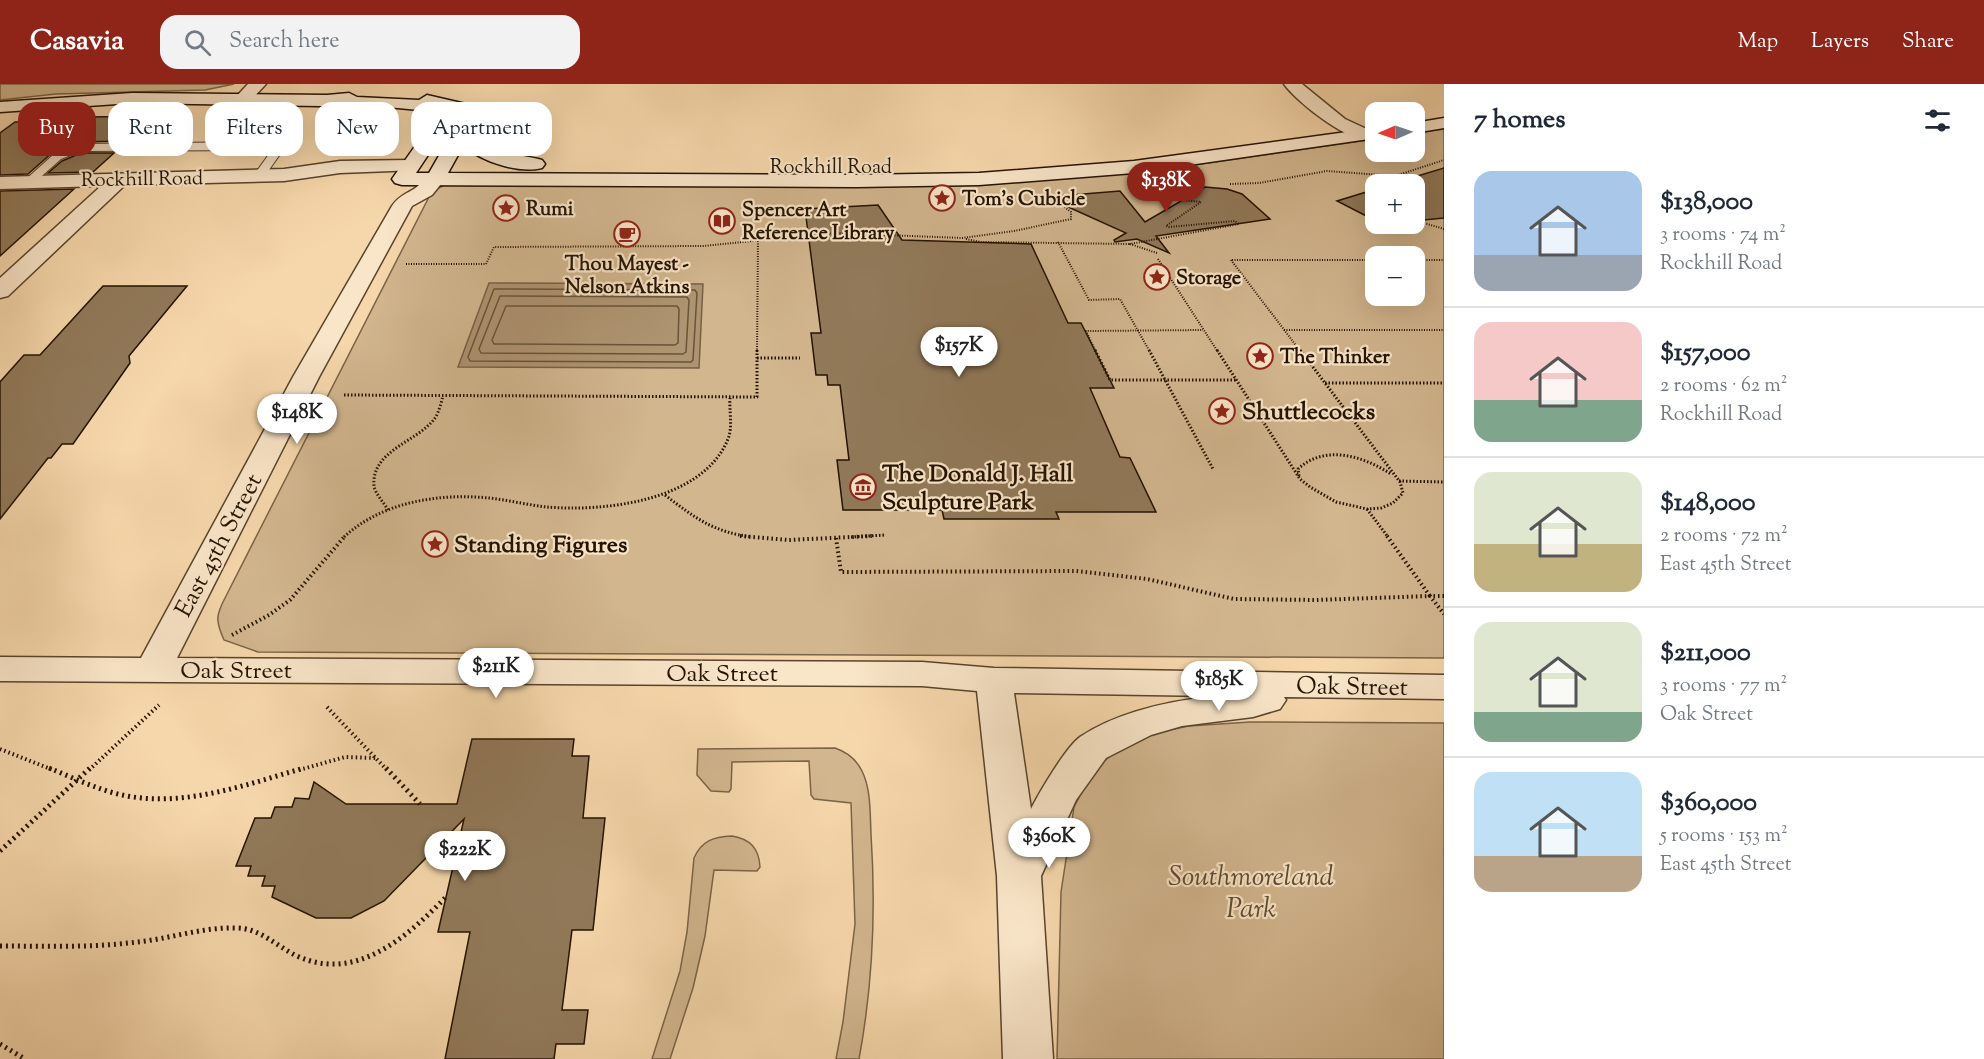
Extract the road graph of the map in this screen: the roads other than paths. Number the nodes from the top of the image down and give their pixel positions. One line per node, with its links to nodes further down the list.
1 (258, 84): 3 (main road)
2 (1292, 84): 9 (main road)
3 (243, 98): 4 (main road); 6 (main road)
4 (327, 100): 5 (main road); 21 (main road, East 45th Street)
5 (440, 102)
6 (0, 106)
7 (1444, 109): 8 (main road)
8 (1425, 112)
9 (1339, 123): 12 (main road, Rockhill Road); 16 (main road, Rockhill Road)
10 (1444, 123): 11 (main road)
11 (1425, 126)
12 (1365, 128)
13 (1365, 130): 17 (main road, Rockhill Road)
14 (447, 156): 17 (main road, East 45th Street)
15 (490, 156): 16 (main road)
16 (558, 166): 17 (main road, Rockhill Road)
17 (438, 172): 21 (main road, Rockhill Road); 21 (main road, East 45th Street)
18 (260, 175): 19 (main road, Rockhill Road); 20 (lane); 21 (main road, Rockhill Road)
19 (120, 178): 20 (main road, Rockhill Road); 23 (main road)
20 (30, 181): 22 (main road, Rockhill Road)
21 (406, 182): 25 (main road, East 45th Street)
22 (0, 183)
23 (0, 291)
24 (0, 669): 25 (main road, Oak Street)
25 (153, 669): 26 (main road, Oak Street)
26 (994, 680): 27 (main road, Oak Street); 29 (main road)
27 (1312, 686): 28 (main road, Oak Street); 29 (main road)
28 (1444, 687)
29 (1019, 876): 30 (main road)
30 (1028, 1059)

